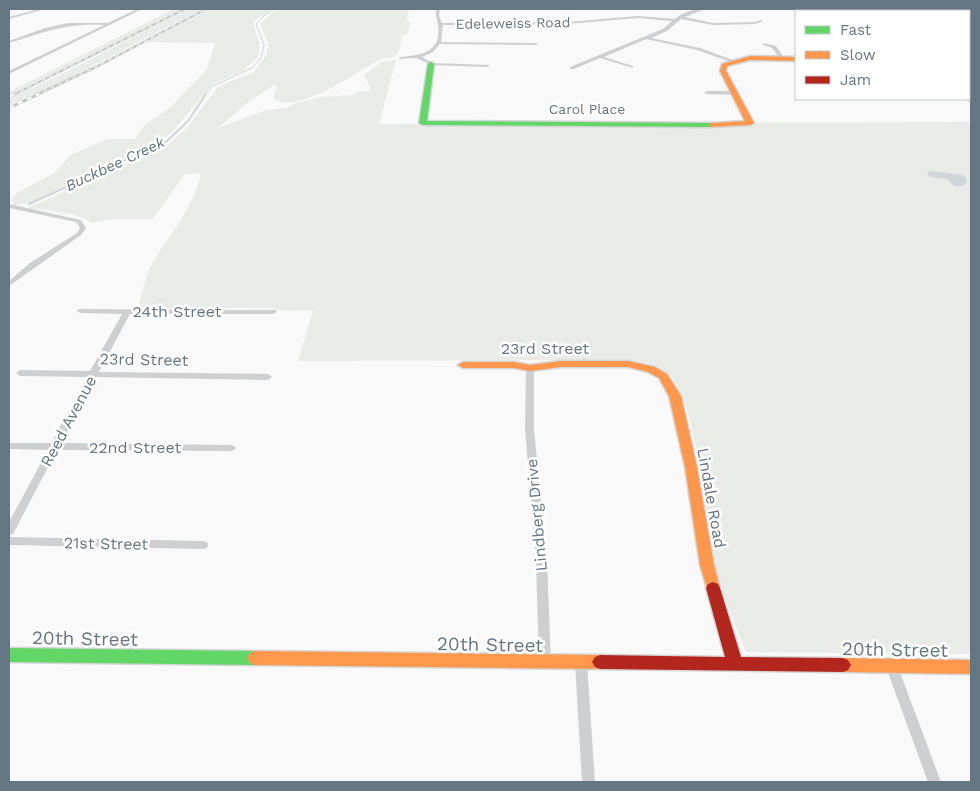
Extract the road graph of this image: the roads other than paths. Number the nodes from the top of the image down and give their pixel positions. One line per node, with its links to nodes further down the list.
1 (43, 9): 6 (street)
2 (140, 9): 9 (street)
3 (438, 9): 10 (street)
4 (703, 9): 5 (street)
5 (680, 17): 7 (street); 8 (street)
6 (9, 18)
7 (674, 20): 10 (street, Edeleweiss Road); 11 (street)
8 (761, 21)
9 (109, 24): 12 (street); 26 (street)
10 (441, 24): 13 (street)
11 (646, 38): 17 (street); 21 (street)
12 (9, 42)
13 (440, 43): 14 (street); 16 (street)
14 (536, 44)
15 (765, 44): 19 (street)
16 (418, 57): 18 (street); 22 (street)
17 (600, 57): 24 (street); 25 (street)
18 (401, 58)
19 (783, 59): 20 (street); 21 (street)
20 (795, 59)
21 (731, 61): 28 (street)
22 (430, 64): 23 (street); 28 (street, Carol Place)
23 (487, 66)
24 (631, 67)
25 (572, 68)
26 (10, 71)
27 (707, 93): 28 (street)
28 (734, 93)
29 (9, 206): 30 (street)
30 (9, 284)
31 (81, 311): 32 (street, 24th Street)
32 (127, 311): 33 (street, 24th Street); 38 (street, Reed Avenue)
33 (273, 312)
34 (628, 364): 36 (street, 23rd Street); 49 (street, Lindale Road)
35 (463, 365): 36 (street, 23rd Street)
36 (530, 368): 47 (street, Lindberg Drive)
37 (20, 373): 38 (street, 23rd Street)
38 (94, 374): 39 (street, 23rd Street); 41 (street, Reed Avenue)
39 (268, 377)
40 (9, 446): 41 (street, 22nd Street)
41 (56, 447): 42 (street, 22nd Street); 43 (street, Reed Avenue)
42 (231, 448)
43 (9, 531)
44 (9, 541): 45 (street, 21st Street)
45 (203, 545)
46 (9, 655): 47 (street, 20th Street)
47 (545, 662): 48 (street, 20th Street)
48 (581, 663): 49 (street, 20th Street); 52 (street)
49 (735, 664): 50 (street, 20th Street)
50 (892, 666): 51 (street, 20th Street); 53 (street)
51 (971, 667)
52 (589, 782)
53 (935, 782)

